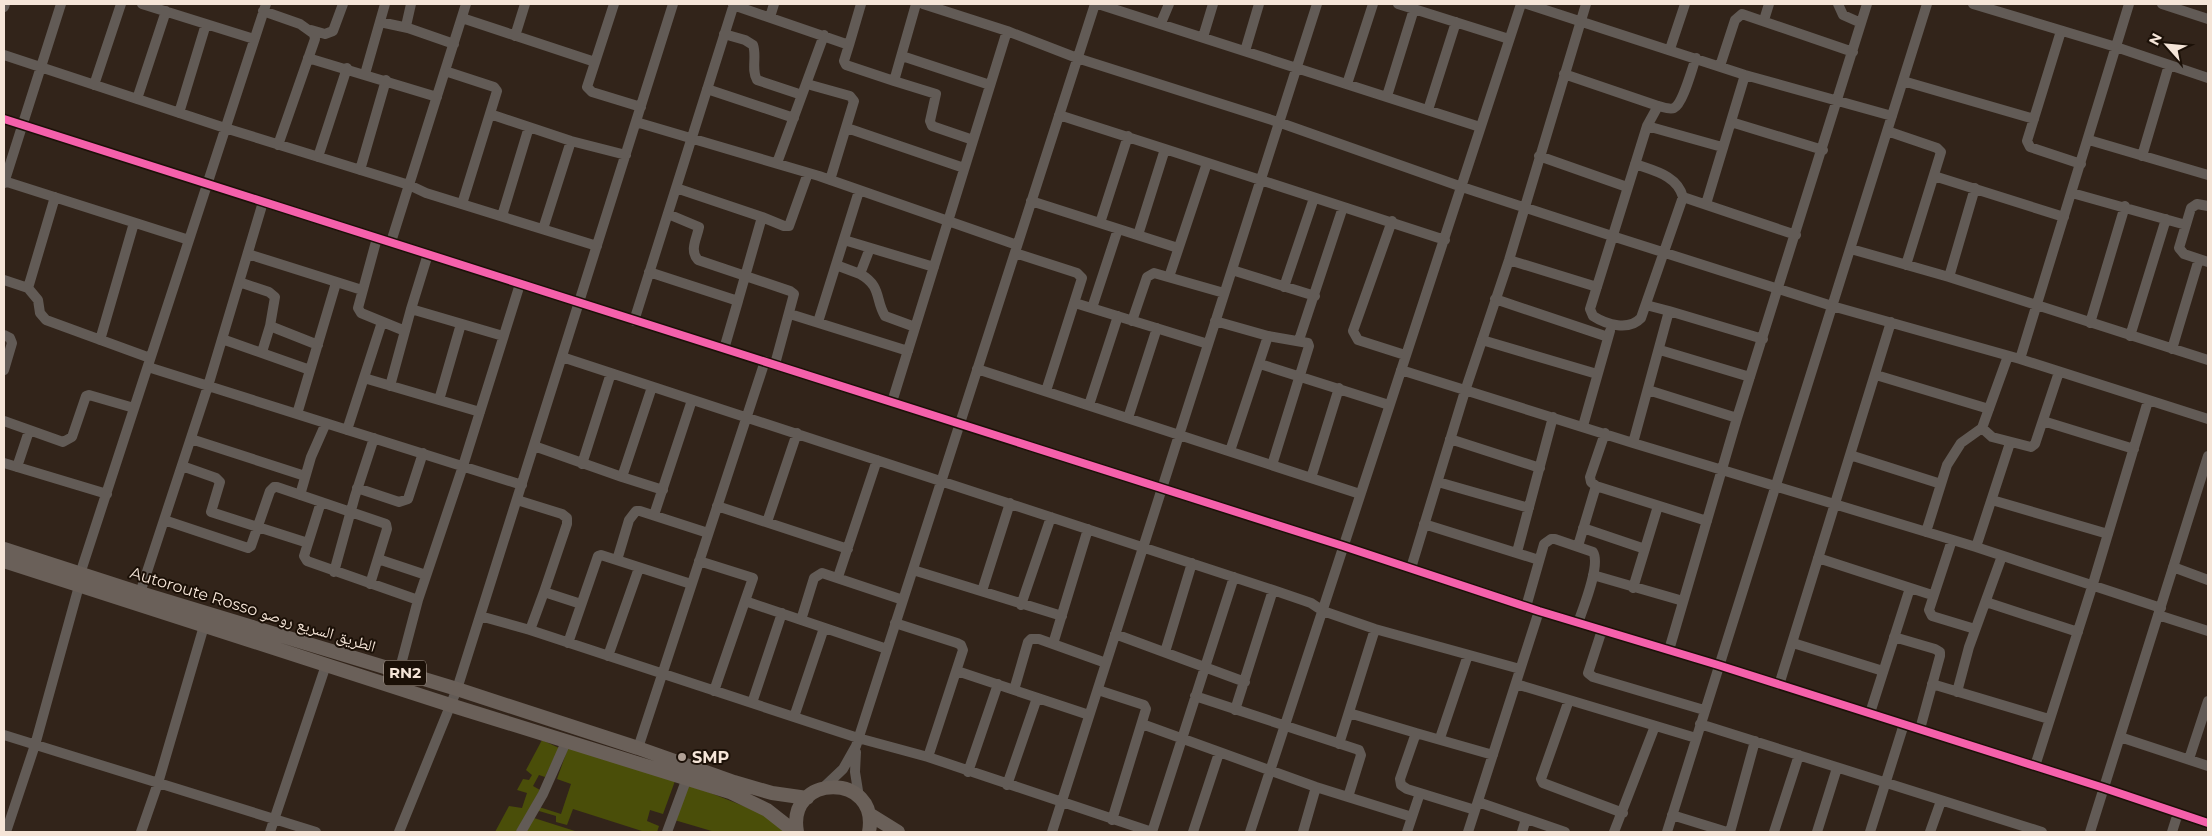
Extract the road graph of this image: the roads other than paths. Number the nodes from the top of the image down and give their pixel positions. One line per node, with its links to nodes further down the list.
1 (61, 4): 71 (street)
2 (121, 4): 84 (street)
3 (143, 4): 36 (street)
4 (342, 4): 48 (street)
5 (385, 4): 42 (street)
6 (411, 4): 47 (street)
7 (466, 4): 38 (street)
8 (525, 4): 52 (street)
9 (614, 4): 68 (street)
10 (673, 4): 93 (street)
11 (733, 4): 37 (street); 51 (street)
12 (774, 4): 37 (street)
13 (861, 4): 58 (street)
14 (916, 4): 64 (street)
15 (923, 4): 49 (street)
16 (1096, 4): 44 (street); 66 (street)
17 (1169, 4): 44 (street)
18 (1213, 4): 54 (street)
19 (1258, 4): 61 (street)
20 (1317, 4): 72 (street)
21 (1373, 4): 83 (street)
22 (1398, 4): 35 (street)
23 (1521, 4): 56 (street)
24 (1528, 4): 40 (street)
25 (1586, 4): 40 (street)
26 (1685, 4): 60 (street)
27 (1769, 4): 41 (street)
28 (1838, 4): 45 (street)
29 (1867, 4): 45 (street)
30 (1927, 4): 81 (street)
31 (1973, 4): 50 (street)
32 (2129, 4): 59 (street)
33 (2162, 4): 39 (street)
34 (264, 7): 48 (street); 55 (street)
35 (1414, 9): 43 (street); 88 (street)
36 (166, 11): 46 (street); 90 (street)
37 (770, 17): 53 (street)
38 (462, 18): 52 (street); 57 (street)
39 (2208, 19)
40 (1580, 20): 60 (street); 76 (street)
41 (1764, 20): 62 (street); 70 (street)
42 (380, 22): 47 (street); 75 (street)
43 (1456, 22): 56 (street); 94 (street)
44 (1161, 23): 54 (street)
45 (1861, 23): 62 (street)
46 (206, 24): 55 (street); 95 (street)
47 (408, 28): 57 (street)
48 (311, 30): 65 (street)
49 (1007, 31): 66 (street); 85 (street)
50 (2061, 31): 59 (street); 101 (street)
51 (724, 34): 86 (street); 87 (street)
52 (515, 36): 68 (street)
53 (824, 36): 58 (street); 82 (street)
54 (1203, 37): 61 (street)
55 (254, 39): 109 (street)
56 (1509, 40): 108 (street)
57 (454, 44): 74 (street)
58 (849, 45): 80 (street)
59 (2116, 47): 69 (street); 115 (street)
60 (1670, 49): 67 (street)
61 (1245, 51): 72 (street)
62 (1853, 52): 91 (street)
63 (4, 55): 71 (street)
64 (902, 56): 80 (street); 85 (street)
65 (308, 58): 73 (street); 117 (street)
66 (1077, 58): 97 (street); 103 (street)
67 (1696, 58): 70 (street); 92 (street)
68 (595, 62): 93 (street)
69 (2169, 65): 78 (street); 123 (street)
70 (1720, 66): 77 (street)
71 (41, 67): 84 (street); 105 (street)
72 (1297, 67): 83 (street); 103 (street)
73 (347, 68): 75 (street); 124 (street)
74 (445, 71): 89 (street); 96 (street)
75 (365, 74): 79 (street)
76 (1564, 74): 92 (street); 122 (street)
77 (1745, 75): 91 (street); 104 (street)
78 (2208, 78)
79 (386, 80): 89 (street); 130 (street)
80 (894, 81): 114 (street)
81 (1903, 81): 98 (street); 101 (street)
82 (806, 84): 87 (street); 110 (street)
83 (1347, 84): 88 (street)
84 (94, 85): 90 (street)
85 (990, 85): 114 (street)
86 (707, 89): 99 (street); 113 (street)
87 (802, 95): 99 (street)
88 (1387, 96): 94 (street)
89 (437, 97): 138 (street)
90 (138, 99): 95 (street)
91 (1837, 100): 98 (street); 120 (street)
92 (1658, 106): 106 (street)
93 (641, 107): 102 (street)
94 (1428, 110): 108 (street)
95 (179, 113): 109 (street)
96 (490, 114): 107 (street); 150 (street)
97 (1059, 115): 112 (street); 148 (street)
98 (1892, 116): 111 (street)
99 (794, 118): 125 (street)
100 (4, 119): 105 (street)
101 (2034, 119): 128 (street)
102 (636, 122): 113 (street); 121 (street)
103 (1278, 122): 134 (street); 139 (street)
104 (1731, 122): 118 (street); 120 (street)
105 (22, 125): 136 (street); 137 (street)
106 (1647, 126): 118 (street); 127 (street)
107 (529, 127): 116 (street); 157 (street)
108 (1480, 127): 139 (street)
109 (225, 128): 117 (street); 137 (street)
110 (847, 128): 129 (street); 135 (street)
111 (1887, 131): 133 (street); 180 (street)
112 (1128, 136): 119 (street); 164 (street)
113 (692, 138): 125 (street); 141 (street)
114 (973, 140): 129 (street)
115 (2088, 140): 123 (street); 128 (street)
116 (571, 141): 121 (street); 166 (street)
117 (278, 145): 124 (street)
118 (1722, 147): 151 (street)
119 (1165, 149): 126 (street); 168 (street)
120 (1823, 150): 169 (street)
121 (626, 155): 176 (street)
122 (1538, 156): 140 (street); 155 (street)
123 (2142, 156): 132 (street)
124 (318, 157): 130 (street)
125 (777, 163): 131 (street)
126 (1208, 163): 134 (street); 178 (street)
127 (1635, 164): 140 (street); 145 (street)
128 (2081, 164): 144 (street)
129 (964, 168): 162 (street)
130 (360, 170): 138 (street)
131 (808, 173): 135 (street); 158 (street)
132 (2208, 175)
133 (1934, 176): 142 (street); 187 (street)
134 (1260, 179): 147 (street); 189 (street)
135 (830, 180): 143 (street)
136 (4, 181): 146 (street)
137 (207, 184): 149 (street); 172 (street)
138 (409, 185): 150 (street); 175 (street)
139 (1462, 187): 155 (street); 174 (street)
140 (1627, 187): 170 (street)
141 (676, 188): 156 (street); 158 (street)
142 (1975, 188): 159 (street); 194 (street)
143 (859, 191): 162 (street); 173 (street)
144 (2072, 193): 152 (street); 159 (street)
145 (1683, 196): 151 (street); 181 (street)
146 (55, 197): 163 (street); 201 (street)
147 (1314, 198): 154 (street); 199 (street)
148 (1031, 201): 164 (street); 179 (street)
149 (263, 202): 171 (street); 182 (street)
150 (462, 204): 157 (street)
151 (1706, 204): 169 (street)
152 (2125, 206): 160 (street); 224 (street)
153 (2208, 206): 165 (street)
154 (1343, 207): 161 (street); 205 (street)
155 (1524, 207): 170 (street); 184 (street)
156 (668, 214): 190 (street); 192 (street)
157 (502, 216): 166 (street)
158 (762, 217): 192 (street)
159 (2064, 217): 211 (street)
160 (2166, 219): 165 (street); 234 (street)
161 (1392, 221): 174 (street); 248 (street)
162 (948, 222): 179 (street); 188 (street)
163 (134, 223): 172 (street); 238 (street)
164 (1100, 223): 167 (street)
165 (2186, 225): 185 (street)
166 (543, 229): 176 (street)
167 (1118, 229): 168 (street); 213 (street)
168 (1138, 235): 178 (street)
169 (1796, 235): 202 (street)
170 (1612, 236): 181 (street); 200 (street)
171 (377, 238): 175 (street); 203 (street)
172 (189, 240): 253 (street)
173 (844, 240): 177 (street); 186 (street)
174 (1445, 240): 248 (street)
175 (391, 242): 183 (street)
176 (597, 246): 208 (street)
177 (870, 248): 188 (street); 191 (street)
178 (1178, 248): 193 (street)
179 (1016, 249): 209 (street); 256 (street)
180 (1851, 249): 187 (street); 212 (street)
181 (1663, 251): 202 (street); 210 (street)
182 (248, 254): 196 (street); 197 (street)
183 (428, 254): 198 (street); 214 (street)
184 (1508, 260): 200 (street); 206 (street)
185 (2203, 261): 244 (street)
186 (836, 265): 191 (street); 222 (street)
187 (1906, 265): 194 (street)
188 (934, 267): 228 (street)
189 (1232, 270): 199 (street); 204 (street)
190 (650, 272): 207 (street); 220 (street)
191 (860, 274): 228 (street)
192 (745, 276): 207 (street); 216 (street)
193 (1169, 276): 204 (street); 218 (street)
194 (1949, 277): 211 (street)
195 (4, 280): 201 (street)
196 (239, 282): 227 (street); 236 (street)
197 (336, 283): 203 (street); 242 (street)
198 (520, 284): 208 (street); 232 (street)
199 (1284, 287): 205 (street)
200 (1598, 287): 226 (street)
201 (28, 288): 238 (street)
202 (1779, 288): 212 (street); 237 (street)
203 (362, 290): 221 (street)
204 (1224, 293): 219 (street)
205 (1315, 296): 239 (street)
206 (1495, 299): 235 (street); 240 (street)
207 (738, 301): 243 (street)
208 (579, 302): 220 (street); 250 (street)
209 (1075, 302): 213 (street); 272 (street)
210 (1646, 305): 215 (street); 226 (street)
211 (2036, 305): 224 (street); 251 (street)
212 (1832, 306): 223 (street); 329 (street)
213 (1092, 308): 217 (street)
214 (411, 309): 225 (street); 230 (street)
215 (1669, 311): 237 (street); 245 (street)
216 (790, 314): 222 (street); 254 (street)
217 (1118, 316): 218 (street); 278 (street)
218 (1132, 320): 229 (street)
219 (1215, 320): 233 (street); 241 (street)
220 (634, 321): 243 (street)
221 (382, 322): 230 (street); 266 (street)
222 (818, 322): 246 (street)
223 (1891, 322): 249 (street); 263 (street)
224 (2090, 323): 234 (street)
225 (461, 324): 232 (street); 274 (street)
226 (1612, 324): 235 (street)
227 (270, 326): 242 (street); 247 (street)
228 (915, 327): 246 (street)
229 (1157, 328): 241 (street); 286 (street)
230 (405, 331): 268 (street)
231 (4, 335): 257 (street)
232 (503, 336): 282 (street)
233 (1268, 336): 239 (street); 255 (street)
234 (2130, 336): 244 (street)
235 (1608, 337): 262 (street)
236 (222, 339): 247 (street); 267 (street)
237 (1763, 339): 265 (street)
238 (100, 340): 253 (street)
239 (1299, 340): 264 (street)
240 (1482, 340): 262 (street); 273 (street)
241 (1208, 344): 299 (street)
242 (318, 345): 258 (street)
243 (724, 349): 254 (street)
244 (2172, 349): 252 (street)
245 (1660, 350): 265 (street); 271 (street)
246 (908, 351): 277 (street)
247 (262, 352): 258 (street)
248 (1405, 355): 259 (street)
249 (2008, 356): 251 (street); 281 (street)
250 (562, 357): 261 (street); 305 (street)
251 (2020, 360): 260 (street)
252 (2208, 360)
253 (149, 362): 267 (street); 280 (street)
254 (770, 363): 277 (street); 284 (street)
255 (1260, 364): 264 (street); 307 (street)
256 (977, 369): 272 (street); 292 (street)
257 (4, 370)
258 (310, 370): 283 (street)
259 (1401, 370): 273 (street); 279 (street)
260 (2059, 372): 276 (street); 290 (street)
261 (611, 373): 269 (street); 313 (street)
262 (1597, 374): 293 (street)
263 (1876, 375): 281 (street); 309 (street)
264 (1301, 376): 270 (street); 314 (street)
265 (1750, 377): 287 (street)
266 (364, 378): 268 (street); 295 (street)
267 (208, 386): 283 (street); 301 (street)
268 (390, 386): 274 (street)
269 (652, 387): 275 (street); 321 (street)
270 (1339, 388): 279 (street); 322 (street)
271 (1648, 390): 287 (street); 304 (street)
272 (1046, 391): 278 (street)
273 (1465, 391): 285 (street); 302 (street)
274 (439, 400): 282 (street)
275 (692, 400): 284 (street); 332 (street)
276 (2148, 401): 288 (street); 306 (street)
277 (892, 402): 292 (street)
278 (1089, 405): 286 (street)
279 (1389, 405): 334 (street)
280 (134, 408): 296 (street); 333 (street)
281 (1989, 409): 294 (street)
282 (480, 412): 316 (street)
283 (297, 414): 291 (street)
284 (747, 417): 297 (street); 341 (street)
285 (1553, 417): 293 (street); 318 (street)
286 (1128, 418): 299 (street)
287 (1738, 418): 319 (street)
288 (2208, 419)
289 (4, 421): 296 (street)
290 (2043, 421): 303 (street); 306 (street)
291 (326, 423): 295 (street); 320 (street)
292 (960, 424): 323 (street); 331 (street)
293 (1583, 426): 298 (street)
294 (1982, 428): 303 (street); 325 (street)
295 (347, 430): 300 (street)
296 (29, 431): 317 (street)
297 (797, 433): 311 (street); 349 (street)
298 (1605, 434): 304 (street); 328 (street)
299 (1179, 435): 307 (street); 331 (street)
300 (374, 438): 308 (street); 330 (street)
301 (191, 439): 315 (street); 320 (street)
302 (1450, 440): 318 (street); 324 (street)
303 (2010, 442): 337 (street)
304 (1633, 443): 319 (street)
305 (534, 446): 313 (street); 326 (street)
306 (2134, 450): 356 (street)
307 (1230, 451): 314 (street)
308 (422, 454): 316 (street); 330 (street)
309 (1850, 456): 325 (street); 340 (street)
310 (2208, 456): 327 (street)
311 (877, 460): 323 (street); 364 (street)
312 (4, 463): 317 (street)
313 (582, 464): 321 (street)
314 (1272, 465): 322 (street)
315 (182, 466): 347 (street); 351 (street)
316 (463, 466): 326 (street); 380 (street)
317 (18, 467): 333 (street)
318 (1540, 468): 343 (street)
319 (1722, 470): 329 (street); 348 (street)
320 (305, 476): 335 (street)
321 (622, 477): 332 (street)
322 (1311, 478): 334 (street)
323 (941, 480): 339 (street); 378 (street)
324 (1438, 482): 343 (street); 350 (street)
325 (1941, 484): 354 (street)
326 (522, 485): 336 (street)
327 (2204, 485): 375 (street)
328 (1596, 486): 342 (street); 352 (street)
329 (1777, 487): 340 (street); 433 (street)
330 (357, 488): 344 (street)
331 (1162, 488): 359 (street); 361 (street)
332 (663, 490): 345 (street)
333 (107, 494): 384 (street)
334 (1360, 494): 359 (street)
335 (300, 495): 338 (street); 351 (street)
336 (517, 500): 392 (street); 408 (street)
337 (1992, 500): 356 (street); 362 (street)
338 (321, 502): 344 (street); 358 (street)
339 (1010, 503): 346 (street); 393 (street)
340 (1834, 504): 354 (street); 368 (street)
341 (717, 506): 349 (street); 355 (street)
342 (1658, 506): 348 (street); 365 (street)
343 (1529, 508): 366 (street)
344 (351, 511): 369 (street); 379 (street)
345 (654, 515): 355 (street); 370 (street)
346 (1051, 517): 353 (street); 402 (street)
347 (164, 520): 351 (street); 394 (street)
348 (1707, 521): 399 (street)
349 (767, 522): 364 (street)
350 (1424, 524): 366 (street); 377 (street)
351 (258, 528): 358 (street)
352 (1583, 528): 360 (street); 365 (street)
353 (1088, 529): 361 (street); 409 (street)
354 (1926, 532): 357 (street)
355 (708, 533): 373 (street)
356 (2108, 534): 388 (street)
357 (1952, 540): 362 (street); 395 (street)
358 (308, 543): 379 (street)
359 (1343, 546): 377 (street); 404 (street)
360 (1578, 546): 371 (street); 381 (street)
361 (1143, 547): 374 (street); 421 (street)
362 (1976, 547): 367 (street)
363 (4, 549): 384 (highway, Autoroute Rosso الطريق السريع روصو / RN2)
364 (848, 549): 382 (street)
365 (1645, 549): 389 (street)
366 (1517, 552): 371 (street)
367 (2002, 556): 388 (street); 400 (street)
368 (1818, 558): 390 (street); 424 (street)
369 (378, 559): 380 (street); 386 (street)
370 (616, 560): 376 (street); 401 (street)
371 (1539, 560): 403 (street)
372 (4, 561): 384 (highway, Autoroute Rosso الطريق السريع روصو / RN2)
373 (699, 561): 387 (street); 398 (street)
374 (1192, 563): 383 (street); 428 (street)
375 (2173, 567): 385 (street); 406 (street)
376 (639, 568): 387 (street); 430 (street)
377 (1411, 568): 403 (street)
378 (913, 570): 393 (street); 397 (street)
379 (334, 572): 386 (street)
380 (426, 575): 396 (street)
381 (1593, 575): 389 (street); 412 (street)
382 (838, 577): 397 (street); 410 (street)
383 (1234, 577): 391 (street); 434 (street)
384 (80, 580): 394 (highway, Autoroute Rosso الطريق السريع روصو / RN2); 413 (highway, Autoroute Rosso الطريق السريع روصو / RN2); 479 (street)
385 (2208, 580)
386 (370, 584): 396 (street)
387 (691, 584): 439 (street)
388 (2092, 587): 406 (street); 420 (street)
389 (1633, 588): 399 (street)
390 (1910, 588): 395 (street); 422 (street)
391 (1273, 590): 404 (street); 440 (street)
392 (544, 592): 401 (street); 417 (street)
393 (982, 592): 402 (street)
394 (140, 593): 438 (highway, Autoroute Rosso الطريق السريع روصو / RN2)
395 (1932, 595): 416 (street)
396 (418, 600): 438 (street)
397 (903, 600): 411 (street)
398 (745, 601): 407 (street); 448 (street)
399 (1683, 601): 427 (street)
400 (1986, 602): 416 (street); 420 (street)
401 (581, 604): 423 (street)
402 (1021, 605): 409 (street)
403 (1526, 607): 405 (street)
404 (1323, 611): 415 (street); 466 (street)
405 (1539, 611): 412 (street); 435 (street)
406 (2160, 611): 419 (street); 471 (street)
407 (782, 613): 410 (street); 454 (street)
408 (480, 616): 417 (street); 445 (street)
409 (1062, 616): 425 (street)
410 (801, 620): 414 (street)
411 (896, 623): 426 (street); 436 (street)
412 (1578, 623): 418 (street)
413 (204, 626): 432 (highway, Autoroute Rosso الطريق السريع روصو / RN2); 492 (street)
414 (824, 628): 426 (street); 461 (street)
415 (1375, 628): 429 (street); 458 (street)
416 (1975, 629): 449 (street)
417 (530, 630): 423 (street)
418 (1602, 630): 427 (street); 457 (street)
419 (2208, 631)
420 (2078, 632): 462 (street)
421 (1115, 634): 428 (street); 431 (street)
422 (1894, 637): 437 (street); 443 (street)
423 (568, 643): 430 (street)
424 (1793, 643): 437 (street); 444 (street)
425 (1053, 644): 431 (street); 446 (street)
426 (887, 648): 477 (street)
427 (1668, 650): 433 (street)
428 (1165, 652): 434 (street)
429 (1468, 655): 435 (street); 472 (street)
430 (608, 656): 439 (street)
431 (1106, 663): 447 (street)
432 (326, 665): 455 (highway, Autoroute Rosso الطريق السريع روصو / RN2); 510 (street)
433 (1718, 665): 444 (street); 457 (street)
434 (1204, 667): 440 (street); 450 (street)
435 (1520, 668): 442 (street)
436 (957, 671): 441 (street); 484 (street)
437 (1883, 671): 459 (street)
438 (399, 672): 445 (highway, Autoroute Rosso الطريق السريع روصو / RN2)
439 (661, 674): 448 (street); 480 (street)
440 (1244, 682): 456 (street)
441 (998, 684): 446 (street); 490 (street)
442 (1516, 684): 452 (street); 482 (street)
443 (1932, 684): 449 (street); 468 (street)
444 (1779, 685): 459 (street)
445 (457, 689): 455 (street); 480 (highway, Autoroute Rosso الطريق السريع روصو / RN2)
446 (1014, 690): 451 (street)
447 (1098, 690): 460 (street); 463 (street)
448 (714, 691): 454 (street)
449 (1957, 692): 462 (street)
450 (1195, 696): 456 (street); 474 (street)
451 (1038, 698): 460 (street); 494 (street)
452 (1569, 700): 467 (street); 505 (street)
453 (2208, 701): 485 (street)
454 (752, 703): 461 (street)
455 (450, 706): 476 (highway, Autoroute Rosso الطريق السريع روصو / RN2); 519 (street)
456 (1235, 710): 466 (street)
457 (1704, 710): 464 (street)
458 (1349, 713): 469 (street); 478 (street)
459 (1870, 713): 465 (street)
460 (1089, 715): 503 (street)
461 (794, 717): 477 (street)
462 (2049, 719): 486 (street)
463 (1142, 724): 474 (street); 512 (street)
464 (1700, 724): 473 (street); 475 (street)
465 (1904, 724): 468 (street); 493 (street)
466 (1284, 726): 478 (street); 489 (street)
467 (1655, 726): 473 (street); 505 (street)
468 (1920, 729): 486 (street)
469 (1416, 733): 472 (street); 498 (street)
470 (4, 734): 479 (street)
471 (2120, 737): 485 (street); 497 (street)
472 (1440, 738): 482 (street)
473 (1696, 738): 508 (street)
474 (1182, 739): 481 (street); 526 (street)
475 (1755, 741): 483 (street); 536 (street)
476 (566, 742): 491 (highway, Autoroute Rosso الطريق السريع روصو / RN2); 520 (street)
477 (857, 742): 484 (street); 495 (street); 501 (street)
478 (1339, 744): 499 (street)
479 (35, 745): 492 (street); 515 (street)
480 (638, 748): 500 (highway, Autoroute Rosso الطريق السريع روصو / RN2)
481 (1219, 753): 489 (street); 527 (street)
482 (1493, 755): 504 (street)
483 (1798, 755): 488 (street); 537 (street)
484 (928, 757): 490 (street)
485 (2189, 759): 487 (street)
486 (2035, 766): 497 (street)
487 (2208, 766)
488 (1837, 768): 493 (street); 538 (street)
489 (1269, 771): 496 (street); 528 (street)
490 (968, 772): 494 (street)
491 (688, 778): 521 (street); 522 (highway, Autoroute Rosso الطريق السريع روصو / RN2)
492 (158, 783): 510 (street); 516 (street)
493 (1886, 783): 502 (street); 539 (street)
494 (1006, 785): 503 (street)
495 (824, 787): 500 (highway); 501 (highway)
496 (1316, 787): 499 (street); 529 (street)
497 (2104, 788): 506 (street); 542 (street)
498 (1420, 793): 504 (street); 509 (street)
499 (1348, 797): 509 (street)
500 (807, 798): 522 (highway)
501 (859, 798): 507 (highway)
502 (1941, 801): 514 (street); 540 (street)
503 (1061, 803): 512 (street); 525 (street)
504 (1477, 806): 511 (street); 531 (street)
505 (1623, 813): 534 (street)
506 (2178, 813): 513 (street); 543 (street)
507 (869, 814): 523 (highway); 524 (highway)
508 (1672, 815): 535 (street); 536 (street)
509 (1412, 817): 530 (street)
510 (274, 819): 517 (street); 518 (street)
511 (1526, 819): 532 (street); 533 (street)
512 (1112, 820): 526 (street)
513 (2208, 823)
514 (2020, 829): 541 (street)
515 (6, 832)
516 (141, 832)
517 (270, 832)
518 (316, 832)
519 (399, 832)
520 (521, 832)
521 (667, 832)
522 (796, 832)
523 (869, 832)
524 (898, 832)
525 (1052, 832)
526 (1152, 832)
527 (1193, 832)
528 (1250, 832)
529 (1303, 832)
530 (1407, 832)
531 (1468, 832)
532 (1522, 832)
533 (1565, 832)
534 (1614, 832)
535 (1667, 832)
536 (1728, 832)
537 (1774, 832)
538 (1816, 832)
539 (1870, 832)
540 (1930, 832)
541 (2042, 832)
542 (2090, 832)
543 (2172, 832)

